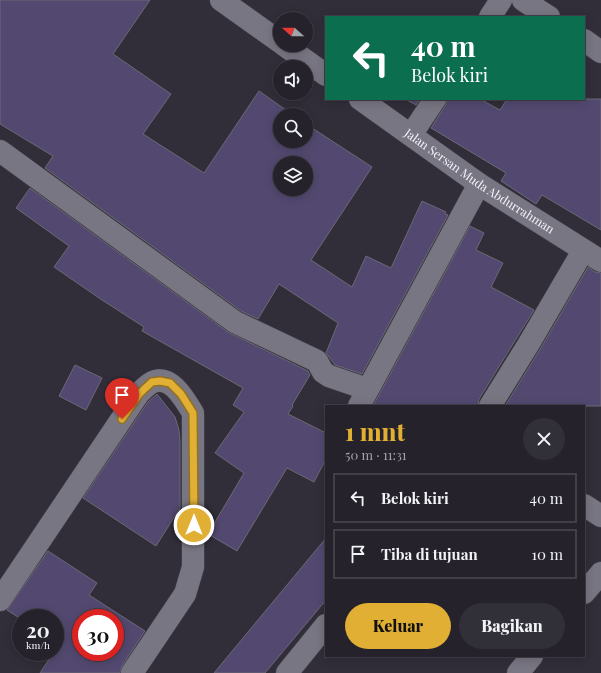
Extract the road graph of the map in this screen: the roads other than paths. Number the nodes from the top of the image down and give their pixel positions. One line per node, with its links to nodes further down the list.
1 (221, 0): 6 (street)
2 (501, 0): 4 (street)
3 (523, 0): 5 (street)
4 (491, 16)
5 (547, 16)
6 (273, 37)
7 (585, 41): 9 (street)
8 (294, 52): 10 (street)
9 (601, 52)
10 (325, 74)
11 (361, 100): 13 (street, Jalan Sersan Muda Abdurrahman)
12 (434, 100): 13 (street)
13 (411, 135): 15 (street, Jalan Sersan Muda Abdurrahman)
14 (0, 151): 17 (street)
15 (479, 184): 16 (street, Jalan Sersan Muda Abdurrahman); 17 (street)
16 (592, 256): 18 (street)
17 (363, 397)
18 (491, 405)
19 (585, 505): 20 (street)
20 (601, 516)
21 (601, 573): 22 (street)
22 (585, 592)
23 (0, 600): 26 (street)
24 (325, 626): 27 (street)
25 (531, 657): 28 (street)
26 (132, 673)
27 (287, 673)
28 (518, 673)

